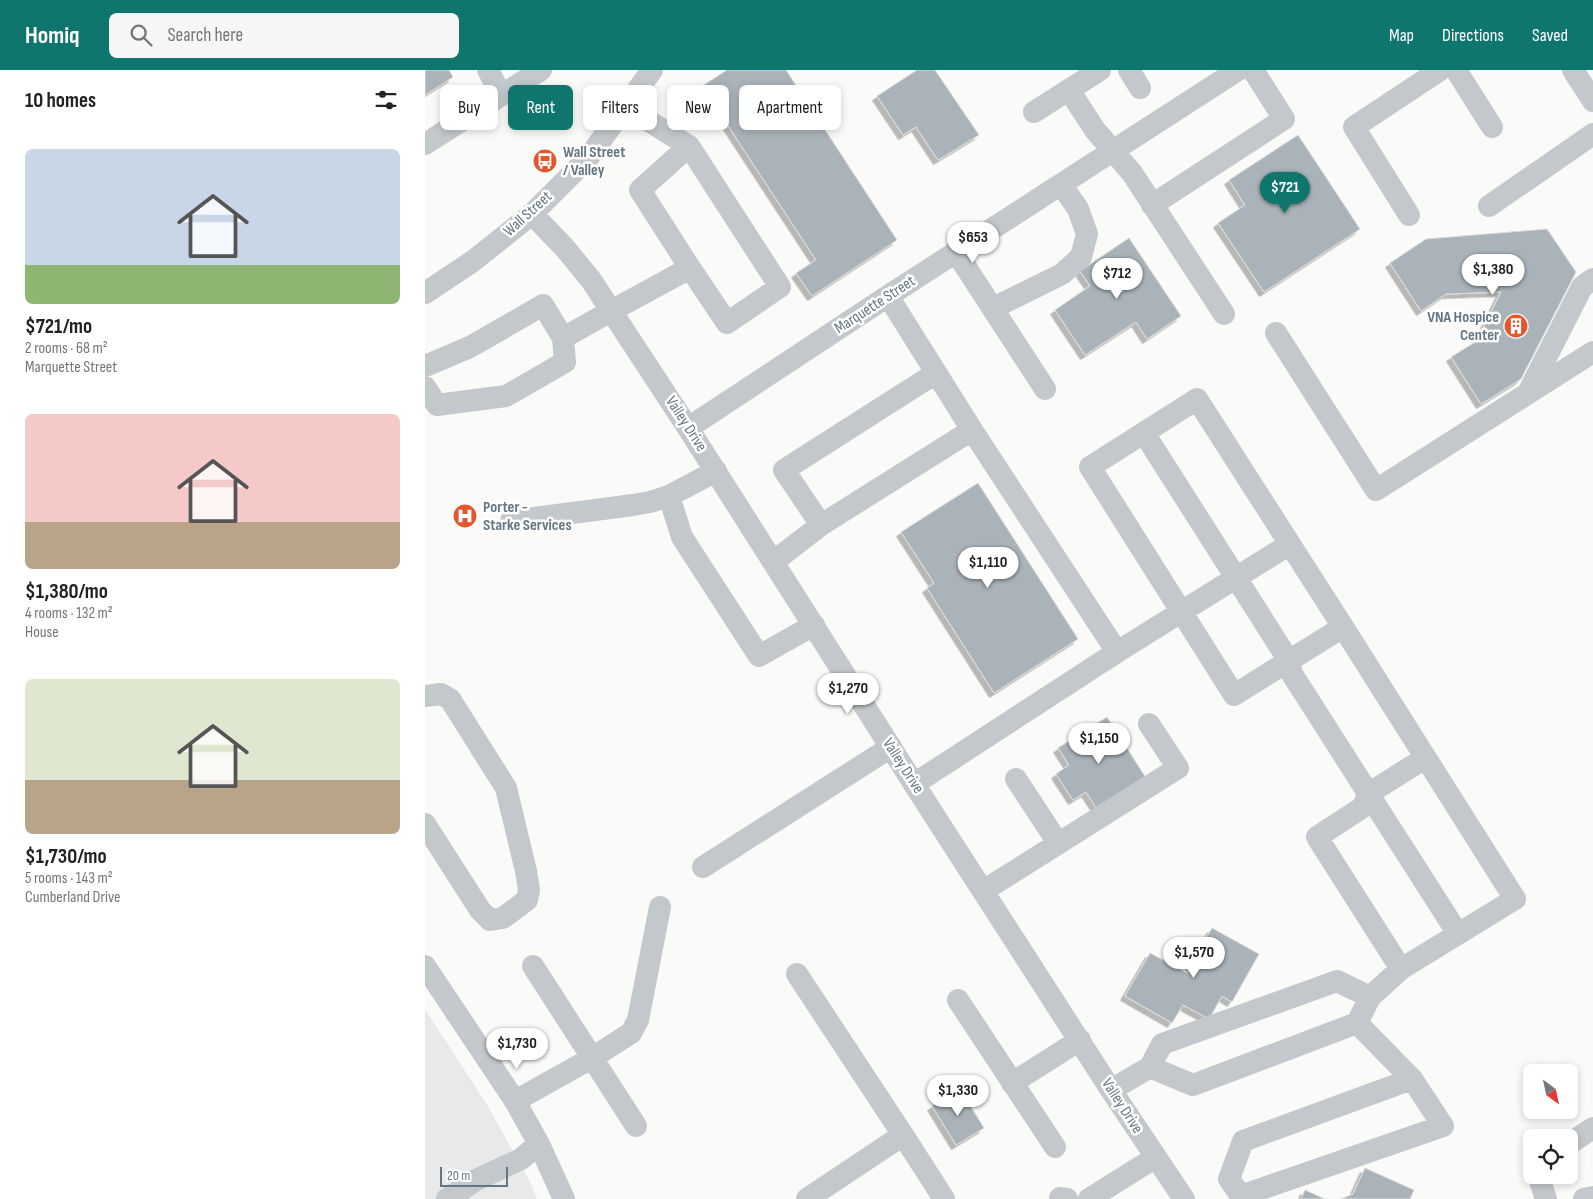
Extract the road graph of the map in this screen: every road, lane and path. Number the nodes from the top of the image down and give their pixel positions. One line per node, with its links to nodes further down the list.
1 (488, 70): 12 (street)
2 (541, 70): 12 (street)
3 (652, 70): 10 (street, Wall Street)
4 (1099, 70): 11 (street)
5 (1238, 70): 21 (street, Marquette Street)
6 (1253, 70): 23 (street)
7 (1440, 70): 26 (street)
8 (1456, 70): 16 (street)
9 (1573, 70): 13 (street)
10 (641, 85)
11 (1069, 90): 14 (street); 21 (street)
12 (501, 95): 19 (street)
13 (1593, 101)
14 (1034, 112)
15 (657, 126): 20 (street)
16 (1492, 127)
17 (609, 130): 25 (street, Wall Street)
18 (1593, 134): 24 (street)
19 (425, 144)
20 (689, 146): 28 (street); 28 (street)
21 (1112, 151): 22 (street, Marquette Street); 23 (street)
22 (1061, 184): 27 (street, Marquette Street); 32 (street)
23 (1152, 205): 34 (street)
24 (1489, 206)
25 (533, 214): 30 (street, Wall Street); 33 (street, Valley Drive)
26 (1409, 215)
27 (956, 252): 31 (street, Marquette Street); 32 (street)
28 (690, 268): 33 (street)
29 (1593, 279): 42 (street)
30 (425, 293)
31 (888, 296): 39 (street); 43 (street, Marquette Street)
32 (993, 308): 41 (street)
33 (611, 311): 36 (street); 43 (street, Valley Drive)
34 (1224, 314)
35 (1276, 333): 42 (street)
36 (563, 338): 38 (street); 40 (street)
37 (1593, 352): 42 (street)
38 (425, 366)
39 (935, 373): 44 (street); 49 (street)
40 (425, 387)
41 (1045, 389)
42 (1527, 394)
43 (689, 428): 46 (street, Valley Drive)
44 (972, 430): 49 (street); 56 (street)
45 (1144, 433): 50 (street); 52 (street); 53 (street)
46 (716, 471): 47 (street); 51 (street, Valley Drive)
47 (669, 496): 48 (street); 54 (street)
48 (511, 521)
49 (821, 525): 51 (street)
50 (1290, 544): 52 (street); 55 (street)
51 (773, 562): 54 (street, Valley Drive)
52 (1236, 577): 53 (street); 57 (street)
53 (1181, 611): 56 (street); 57 (street)
54 (814, 625): 60 (street, Valley Drive)
55 (1343, 627): 57 (street); 61 (street)
56 (1117, 652): 63 (street)
57 (1289, 661): 64 (street)
58 (425, 696): 65 (street)
59 (1149, 724): 66 (street)
60 (891, 747): 63 (street, Valley Drive); 67 (street)
61 (1425, 758): 64 (street); 70 (street)
62 (1016, 779): 66 (street)
63 (914, 784): 68 (street, Valley Drive)
64 (1368, 794): 70 (street); 72 (street)
65 (425, 824)
66 (1058, 843): 68 (street)
67 (703, 867)
68 (983, 891): 78 (street, Valley Drive)
69 (660, 907): 79 (street)
70 (1458, 934): 72 (street)
71 (533, 966): 79 (street)
72 (1401, 970): 75 (street)
73 (427, 972): 84 (street)
74 (797, 974): 87 (street)
75 (1370, 997): 77 (street); 80 (street)
76 (958, 1000): 82 (street)
77 (1357, 1023): 80 (street); 81 (street)
78 (1080, 1040): 82 (street); 83 (street, Valley Drive)
79 (592, 1058): 84 (street); 85 (street)
80 (1150, 1067): 83 (street)
81 (1412, 1079): 93 (street); 93 (street)
82 (1012, 1083): 90 (street)
83 (1111, 1090): 91 (street, Valley Drive)
84 (515, 1101): 89 (street)
85 (636, 1126)
86 (1593, 1128): 88 (street)
87 (903, 1135): 97 (street); 98 (street)
88 (1578, 1138)
89 (539, 1144): 95 (street); 96 (street)
90 (1055, 1147)
91 (1155, 1157): 99 (street); 100 (street, Valley Drive)
92 (1541, 1184): 101 (street)
93 (1229, 1194)
94 (1593, 1197): 102 (street)
95 (447, 1199)
96 (564, 1199)
97 (807, 1199)
98 (944, 1199)
99 (1089, 1199)
100 (1184, 1199)
101 (1546, 1199)
102 (1584, 1199)

